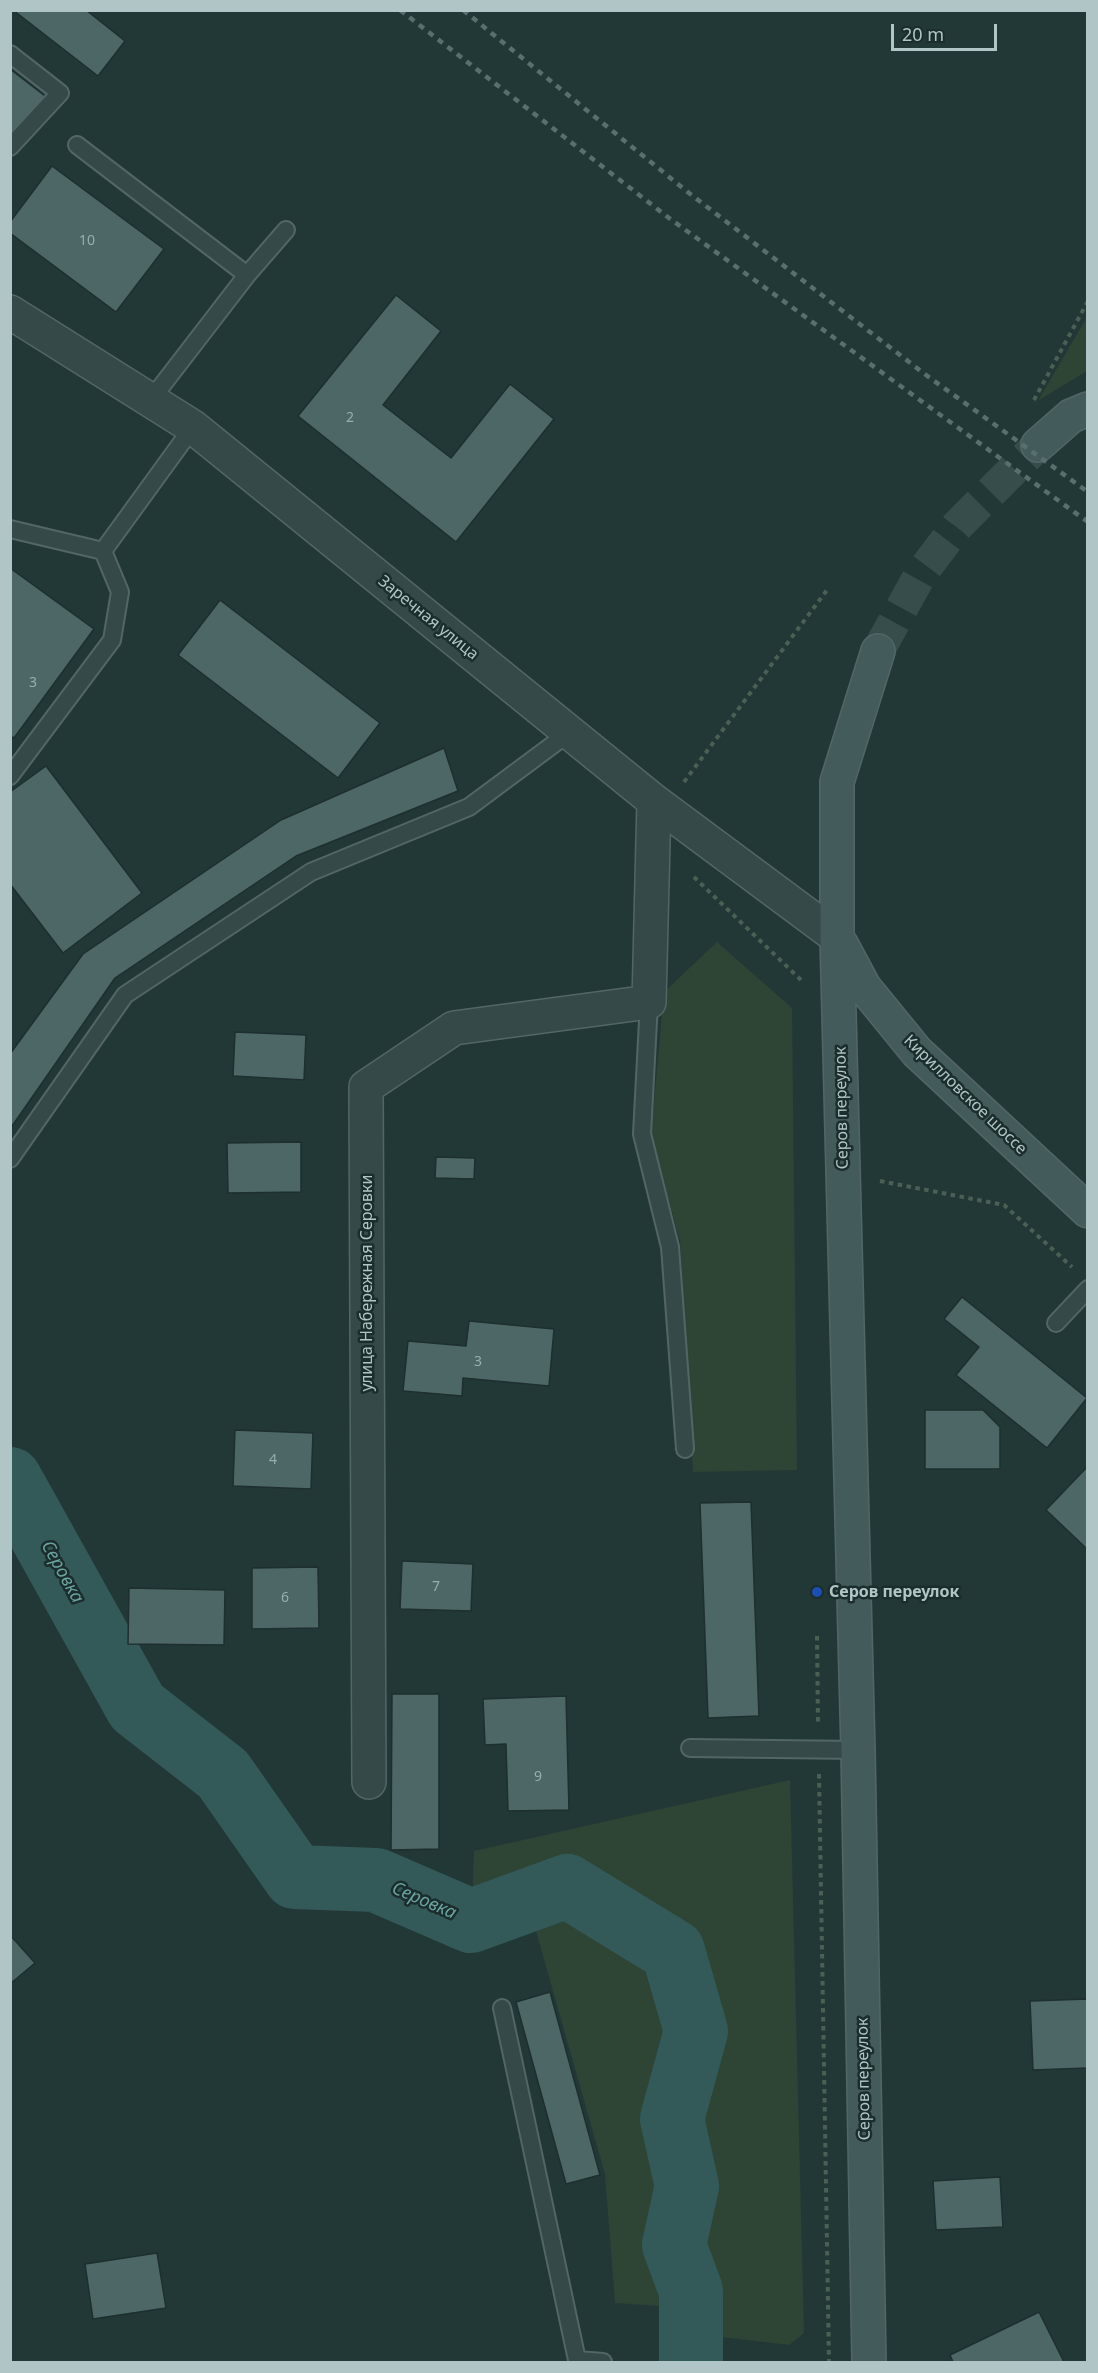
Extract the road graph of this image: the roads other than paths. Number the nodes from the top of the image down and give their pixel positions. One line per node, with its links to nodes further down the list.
1 (10, 54): 3 (lane)
2 (76, 146): 5 (lane)
3 (10, 147)
4 (286, 230): 5 (lane)
5 (248, 275): 7 (lane)
6 (10, 312): 7 (street, Заречная улица)
7 (150, 400): 9 (street, Заречная улица)
8 (1088, 409): 10 (street)
9 (193, 428): 12 (lane); 14 (street, Заречная улица)
10 (1038, 445)
11 (10, 529): 12 (lane)
12 (104, 551): 15 (lane)
13 (878, 651): 17 (street, Серов переулок)
14 (570, 732): 16 (street, Заречная улица); 19 (lane)
15 (10, 776)
16 (659, 805): 17 (street, Заречная улица); 18 (street)
17 (837, 937): 20 (street, Кирилловское шоссе); 25 (street, Серов переулок)
18 (649, 1002): 23 (lane); 26 (street, улица Набережная Серовки)
19 (10, 1159)
20 (1088, 1211)
21 (1088, 1289): 22 (lane)
22 (1056, 1323)
23 (685, 1449)
24 (690, 1748): 25 (lane)
25 (858, 1750): 29 (street, Серов переулок)
26 (369, 1782)
27 (502, 2008): 28 (lane)
28 (603, 2362)
29 (869, 2362)

